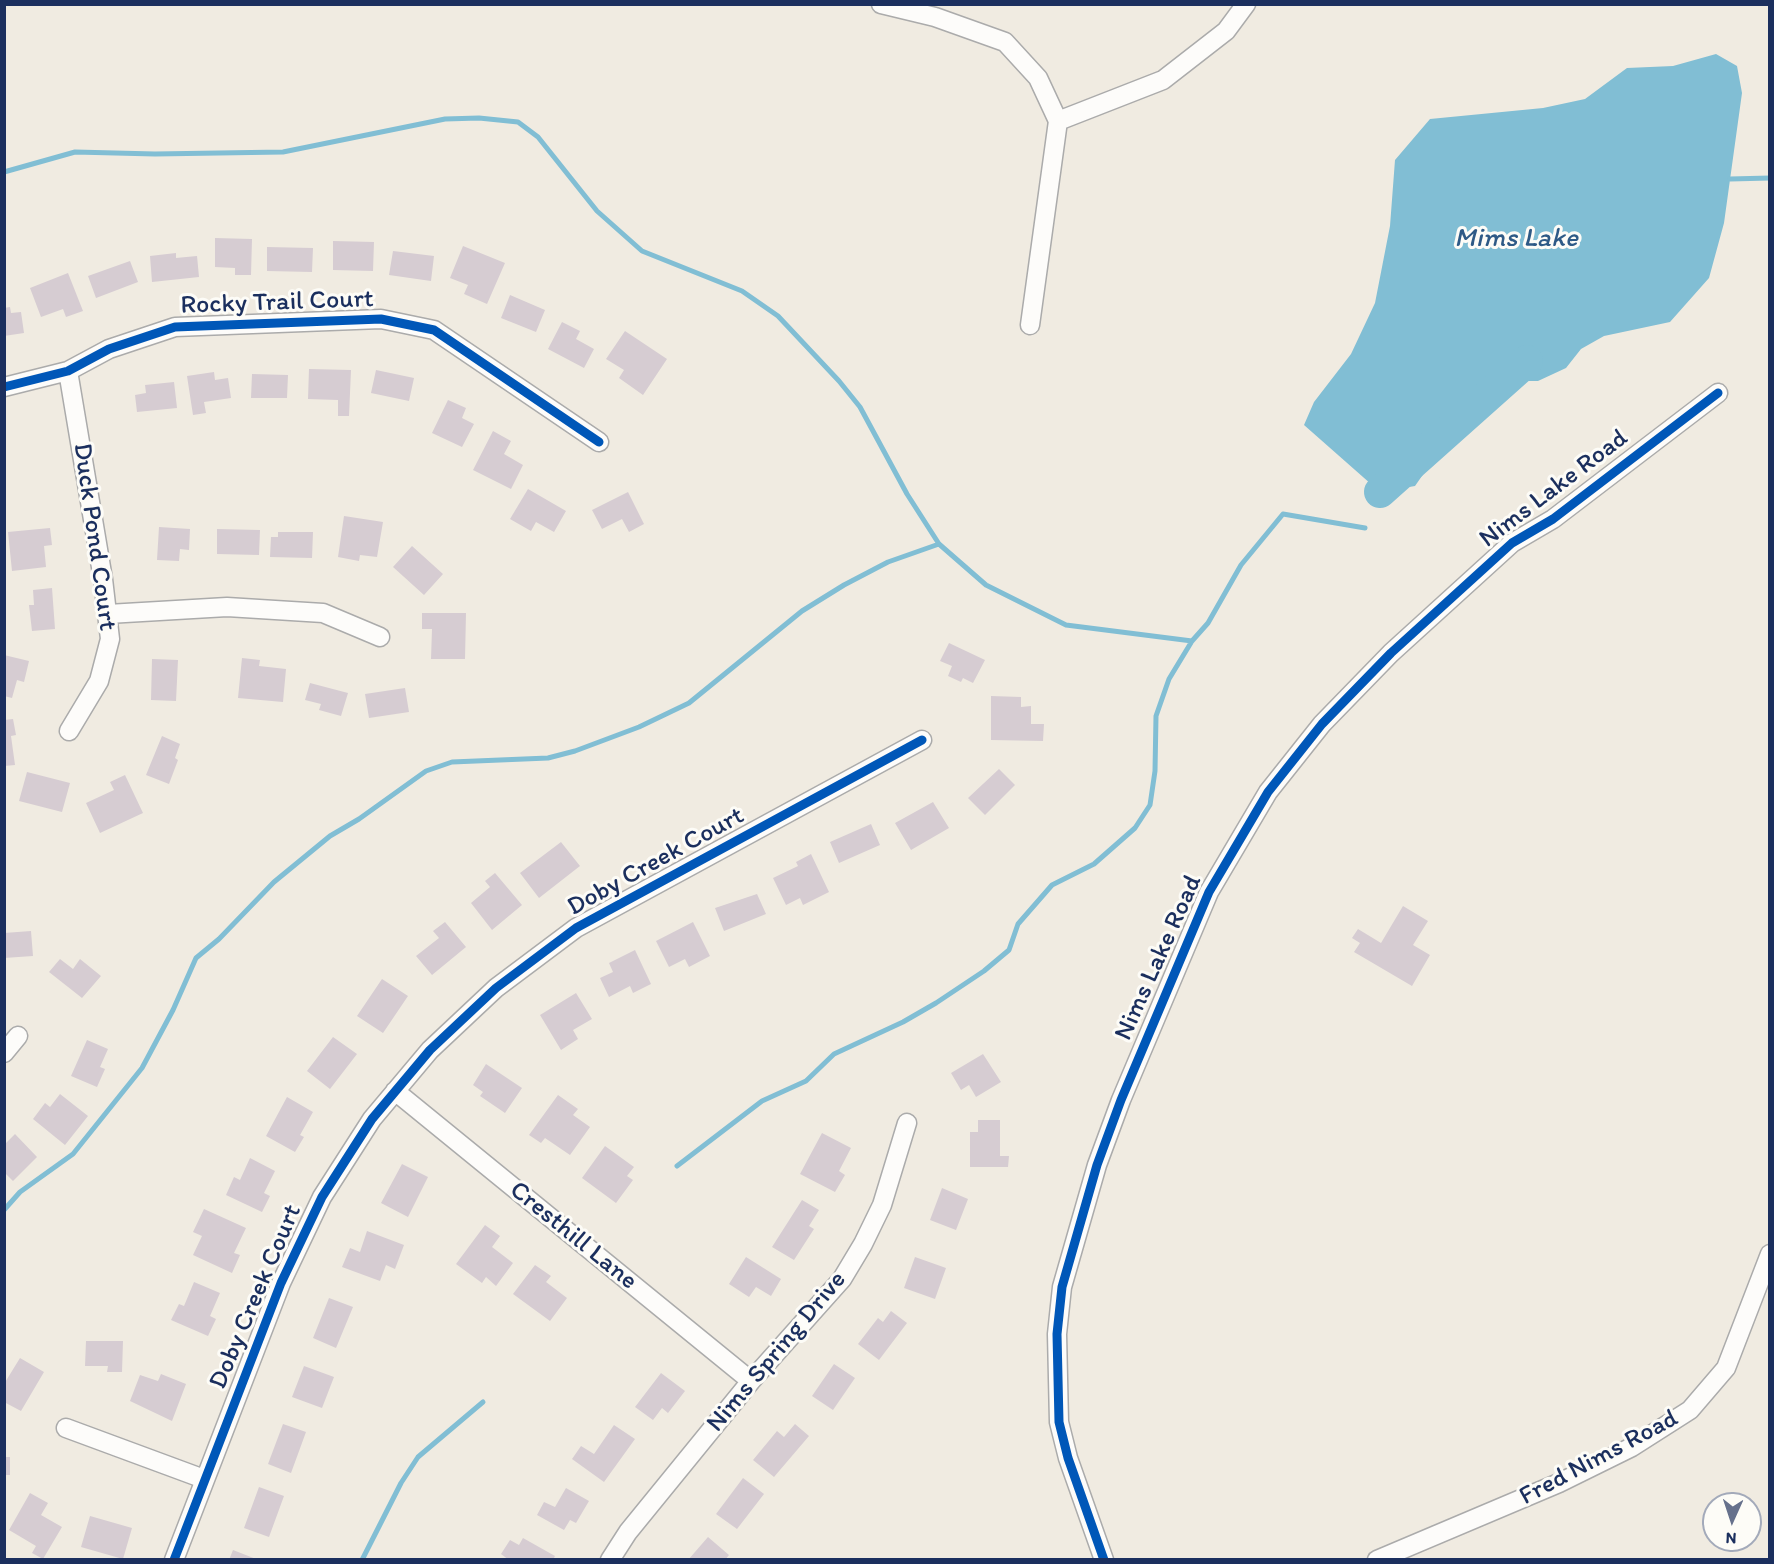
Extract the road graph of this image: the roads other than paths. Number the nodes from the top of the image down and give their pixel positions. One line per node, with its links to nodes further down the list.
1 (1245, 4): 3 (street)
2 (893, 6): 3 (street)
3 (1058, 120): 4 (street)
4 (1029, 325)
5 (68, 371): 6 (street, Rocky Trail Court); 8 (street, Rocky Trail Court); 9 (street, Duck Pond Court)
6 (4, 387)
7 (1718, 393): 23 (street, Nims Lake Road)
8 (598, 442)
9 (108, 614): 10 (street); 11 (street, Duck Pond Court)
10 (380, 637)
11 (69, 731)
12 (922, 740): 15 (street, Doby Creek Court)
13 (18, 1036): 14 (street)
14 (4, 1053)
15 (395, 1091): 18 (street, Cresthill Lane); 20 (street, Doby Creek Court)
16 (907, 1123): 18 (street, Nims Spring Drive)
17 (1770, 1254): 24 (street, Fred Nims Road)
18 (751, 1381): 22 (street, Nims Spring Drive)
19 (66, 1428): 20 (street)
20 (204, 1479): 21 (street, Doby Creek Court)
21 (174, 1560)
22 (610, 1560)
23 (1104, 1560)
24 (1377, 1560)

